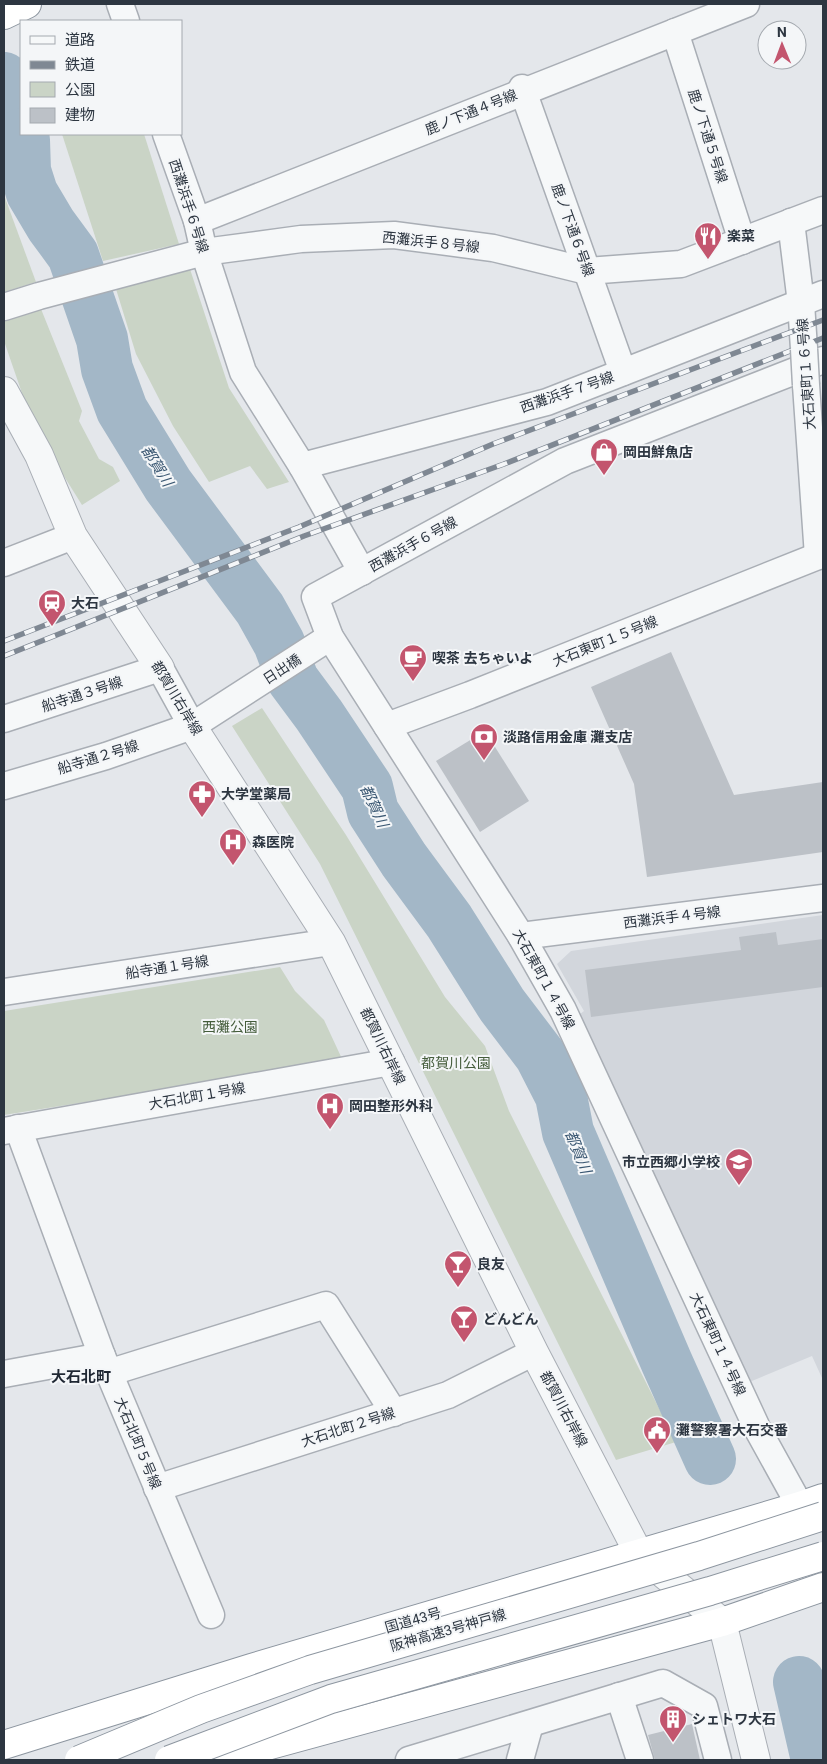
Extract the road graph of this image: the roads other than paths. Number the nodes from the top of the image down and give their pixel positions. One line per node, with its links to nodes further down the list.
1 (27, 4): 4 (highway)
2 (120, 4): 5 (street)
3 (746, 4): 6 (street, 鹿ノ下通４号線)
4 (4, 15)
5 (126, 20)
6 (674, 32): 7 (street, 鹿ノ下通４号線); 12 (street, 鹿ノ下通５号線)
7 (522, 90): 10 (street, 鹿ノ下通４号線); 14 (street, 鹿ノ下通６号線)
8 (166, 135): 10 (street, 西灘浜手６号線)
9 (823, 210): 11 (street, 西灘浜手８号線)
10 (197, 221): 13 (street, 西灘浜手６号線)
11 (791, 222): 12 (street, 西灘浜手８号線); 15 (street, 大石東町１６号線)
12 (742, 240): 14 (street, 西灘浜手８号線)
13 (204, 252): 14 (street, 西灘浜手８号線); 16 (street, 西灘浜手８号線); 20 (street, 西灘浜手６号線)
14 (587, 271): 18 (street, 鹿ノ下通６号線)
15 (812, 299): 17 (street, 大石東町１６号線); 18 (street, 西灘浜手７号線)
16 (4, 307)
17 (814, 355): 22 (street, 大石東町１６号線, bridge); 24 (street, 西灘浜手６号線)
18 (623, 372): 20 (street, 西灘浜手７号線)
19 (4, 391): 21 (street, 都賀川右岸線)
20 (302, 466): 24 (street, 西灘浜手６号線)
21 (74, 536): 23 (street); 26 (street, 都賀川右岸線)
22 (821, 555): 29 (street, 大石東町１５号線)
23 (4, 563)
24 (362, 572): 25 (street, 大石東町１４号線)
25 (323, 642): 28 (street, 日出橋); 29 (street, 大石東町１４号線)
26 (160, 668): 27 (street, 船寺通３号線); 28 (street, 都賀川右岸線)
27 (4, 719)
28 (192, 726): 30 (street, 船寺通２号線); 33 (street, 都賀川右岸線)
29 (387, 726): 32 (street, 大石東町１４号線)
30 (4, 786)
31 (823, 898): 32 (street, 西灘浜手４号線)
32 (521, 936): 42 (street, 大石東町１４号線)
33 (331, 942): 34 (street, 船寺通１号線); 35 (street, 都賀川右岸線)
34 (4, 992)
35 (391, 1062): 36 (street, 大石北町１号線); 37 (street, 都賀川右岸線)
36 (11, 1130): 38 (street, 大石北町５号線)
37 (534, 1352): 40 (street, 大石北町２号線); 43 (street, 都賀川右岸線)
38 (105, 1364): 39 (street); 40 (street); 41 (street, 大石北町５号線)
39 (4, 1374)
40 (394, 1412): 41 (street, 大石北町２号線)
41 (157, 1488): 46 (street, 大石北町５号線)
42 (816, 1507): 43 (highway, 国道43号); 51 (highway, 阪神高速3号神戸線, bridge)
43 (639, 1554): 47 (street, 都賀川右岸線); 50 (highway, 国道43号)
44 (823, 1556): 52 (highway, bridge)
45 (823, 1587): 47 (highway)
46 (210, 1615)
47 (722, 1622): 53 (highway); 58 (street)
48 (619, 1696): 49 (street); 56 (street); 57 (street)
49 (530, 1724): 54 (street); 55 (street)
50 (4, 1744)
51 (79, 1760)
52 (169, 1760)
53 (215, 1760)
54 (409, 1760)
55 (520, 1760)
56 (640, 1760)
57 (718, 1760)
58 (756, 1760)

